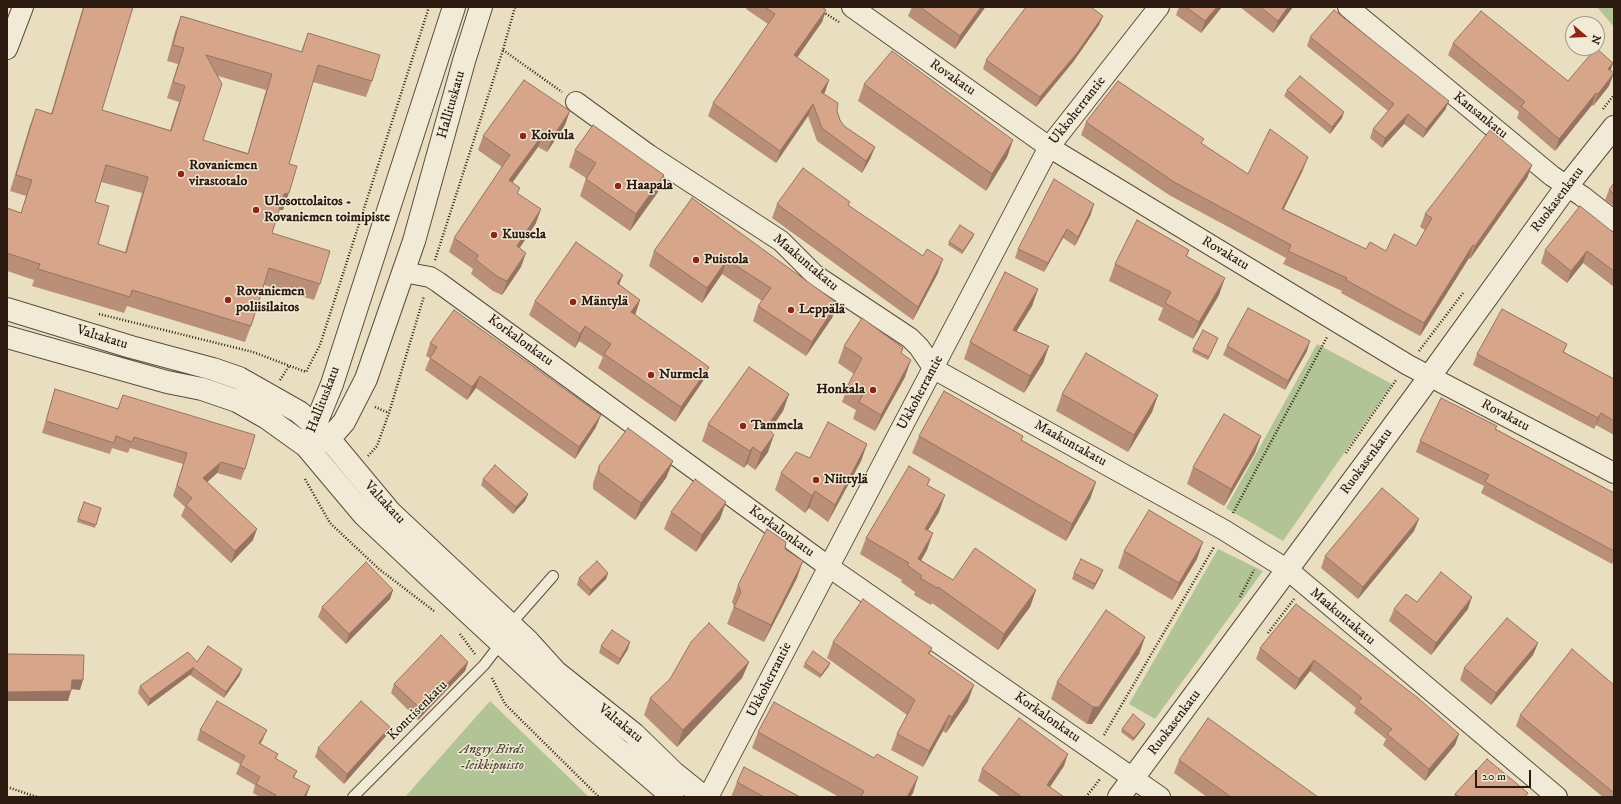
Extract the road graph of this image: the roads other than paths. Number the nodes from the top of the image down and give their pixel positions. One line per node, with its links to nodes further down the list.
1 (24, 7): 9 (street)
2 (454, 7): 8 (street, Hallituskatu)
3 (481, 7): 7 (street, Hallituskatu)
4 (852, 7): 13 (street, Rovakatu)
5 (1159, 7): 13 (street, Ukkoherrantie)
6 (1348, 7): 14 (street, Kansankatu)
7 (474, 28): 8 (street); 10 (street, Hallituskatu)
8 (445, 35): 10 (street); 17 (street, Hallituskatu)
9 (7, 49)
10 (464, 61): 16 (street, Hallituskatu)
11 (576, 102): 20 (street, Maakuntakatu)
12 (1614, 127): 14 (street, Ruokasenkatu)
13 (1049, 147): 20 (street, Ukkoherrantie); 21 (street, Rovakatu)
14 (1567, 186): 15 (street, Kansankatu); 21 (street, Ruokasenkatu)
15 (1614, 222)
16 (403, 272): 17 (street); 22 (street, Hallituskatu); 25 (street, Korkalonkatu)
17 (363, 284): 22 (street, Hallituskatu)
18 (7, 309): 22 (street, Valtakatu)
19 (7, 337): 23 (street, Valtakatu)
20 (934, 369): 25 (street, Ukkoherrantie); 26 (street, Maakuntakatu)
21 (1430, 376): 24 (street, Rovakatu); 26 (street, Ruokasenkatu)
22 (322, 432): 23 (street, Hallituskatu); 28 (street, Valtakatu)
23 (306, 446): 28 (street, Valtakatu)
24 (1614, 473)
25 (829, 566): 29 (street, Korkalonkatu); 33 (street, Ukkoherrantie)
26 (1288, 570): 29 (street, Ruokasenkatu); 36 (street, Maakuntakatu)
27 (553, 576): 28 (lane, Konttisenkatu)
28 (506, 634): 30 (lane, Konttisenkatu); 31 (street, Valtakatu); 32 (street, Valtakatu)
29 (1132, 778): 34 (street, Ruokasenkatu); 35 (street, Korkalonkatu)
30 (353, 797)
31 (673, 797)
32 (704, 797)
33 (708, 797)
34 (1119, 797)
35 (1160, 797)
36 (1557, 797)

